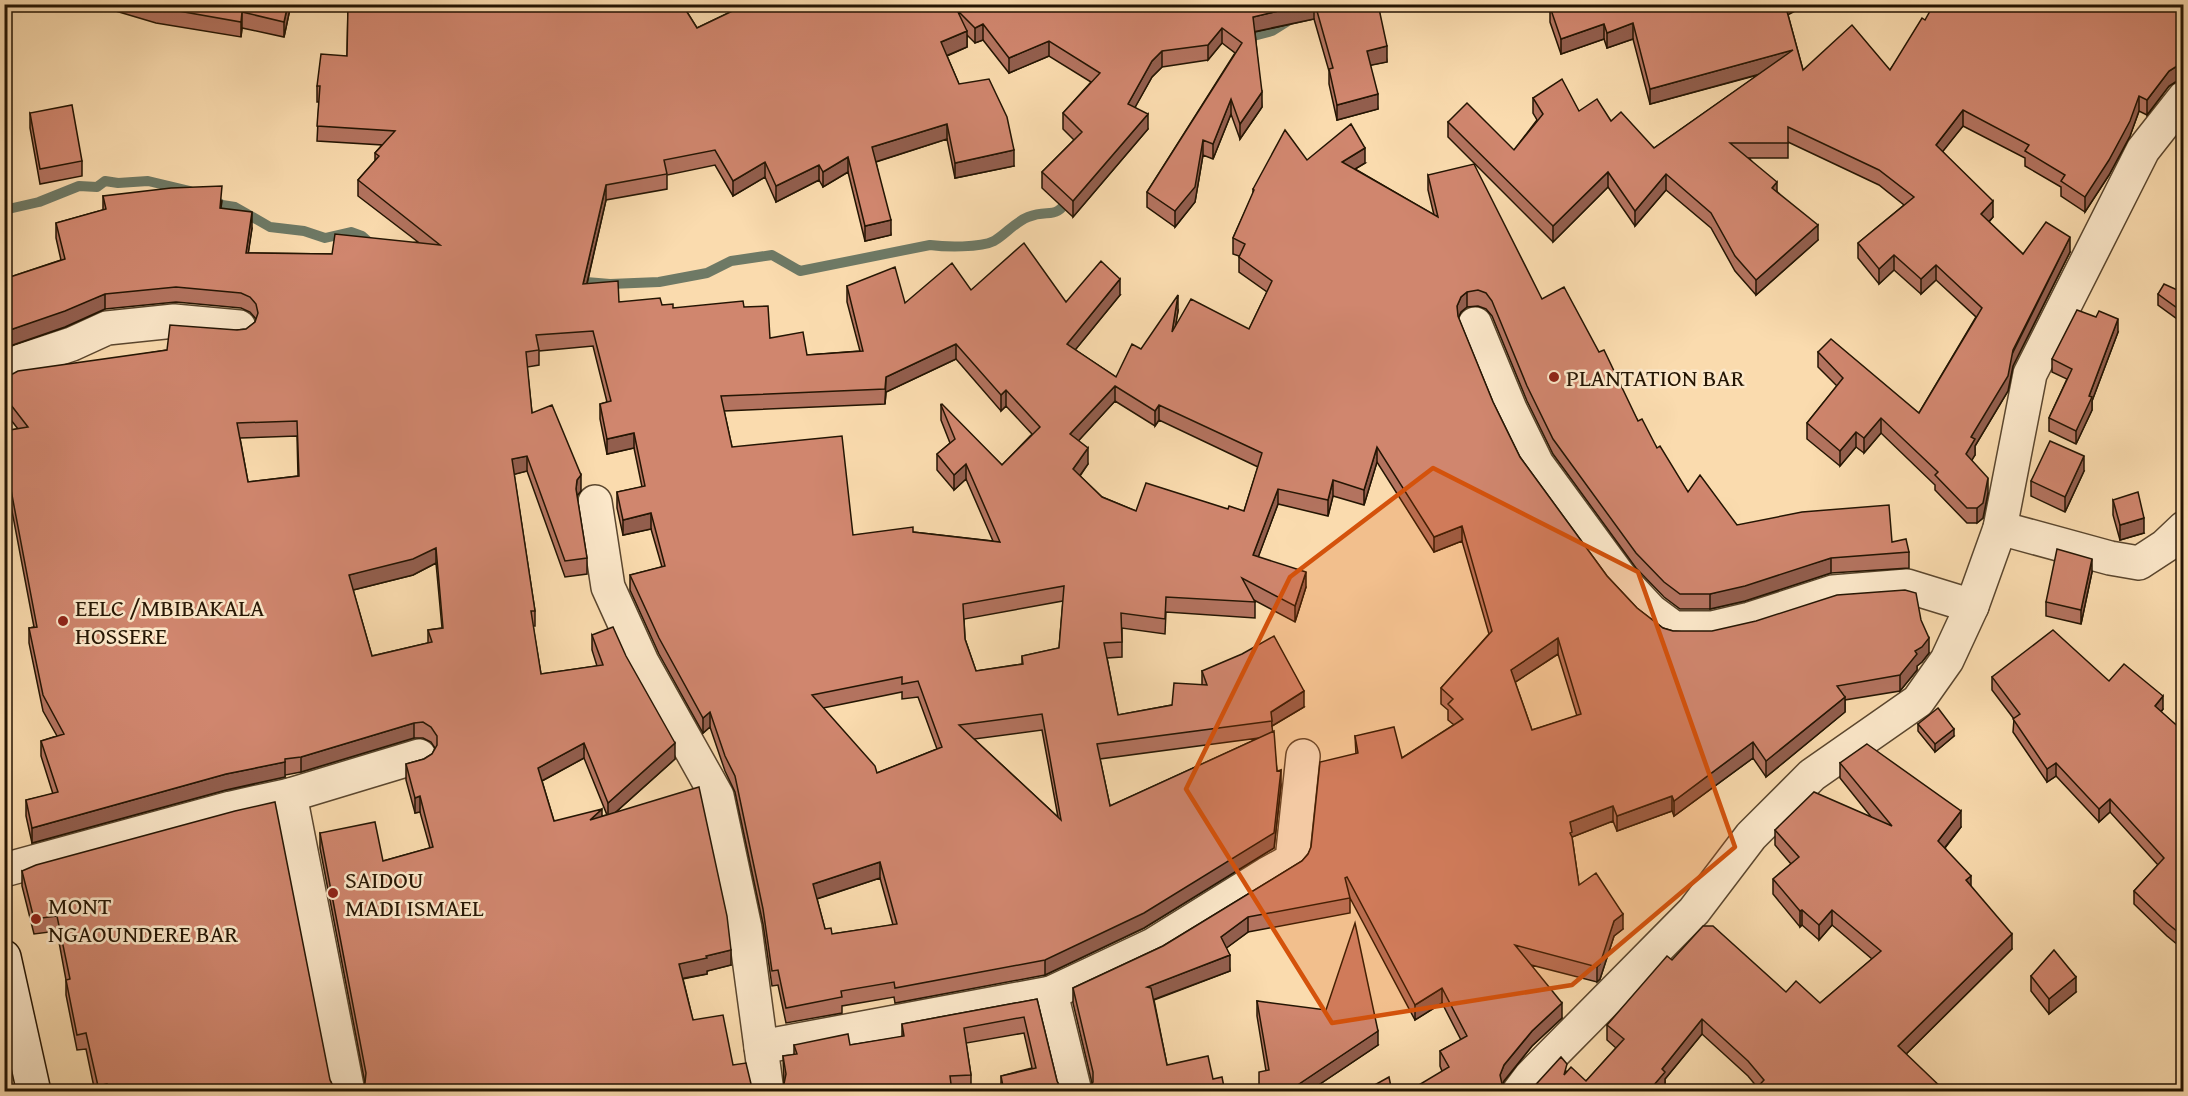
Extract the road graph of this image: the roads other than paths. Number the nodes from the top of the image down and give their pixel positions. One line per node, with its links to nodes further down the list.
1 (2184, 98): 6 (street)
2 (1474, 324): 8 (street)
3 (239, 327): 4 (street)
4 (4, 374)
5 (595, 502): 15 (street)
6 (2000, 528): 7 (street); 8 (street)
7 (2184, 528)
8 (1972, 606): 20 (street)
9 (419, 756): 11 (street)
10 (1303, 756): 14 (street)
11 (290, 795): 12 (street); 17 (street)
12 (4, 870)
13 (4, 957): 16 (street)
14 (1051, 993): 15 (street); 19 (street)
15 (761, 1047): 18 (street)
16 (34, 1092)
17 (348, 1092)
18 (767, 1092)
19 (1075, 1092)
20 (1519, 1092)

